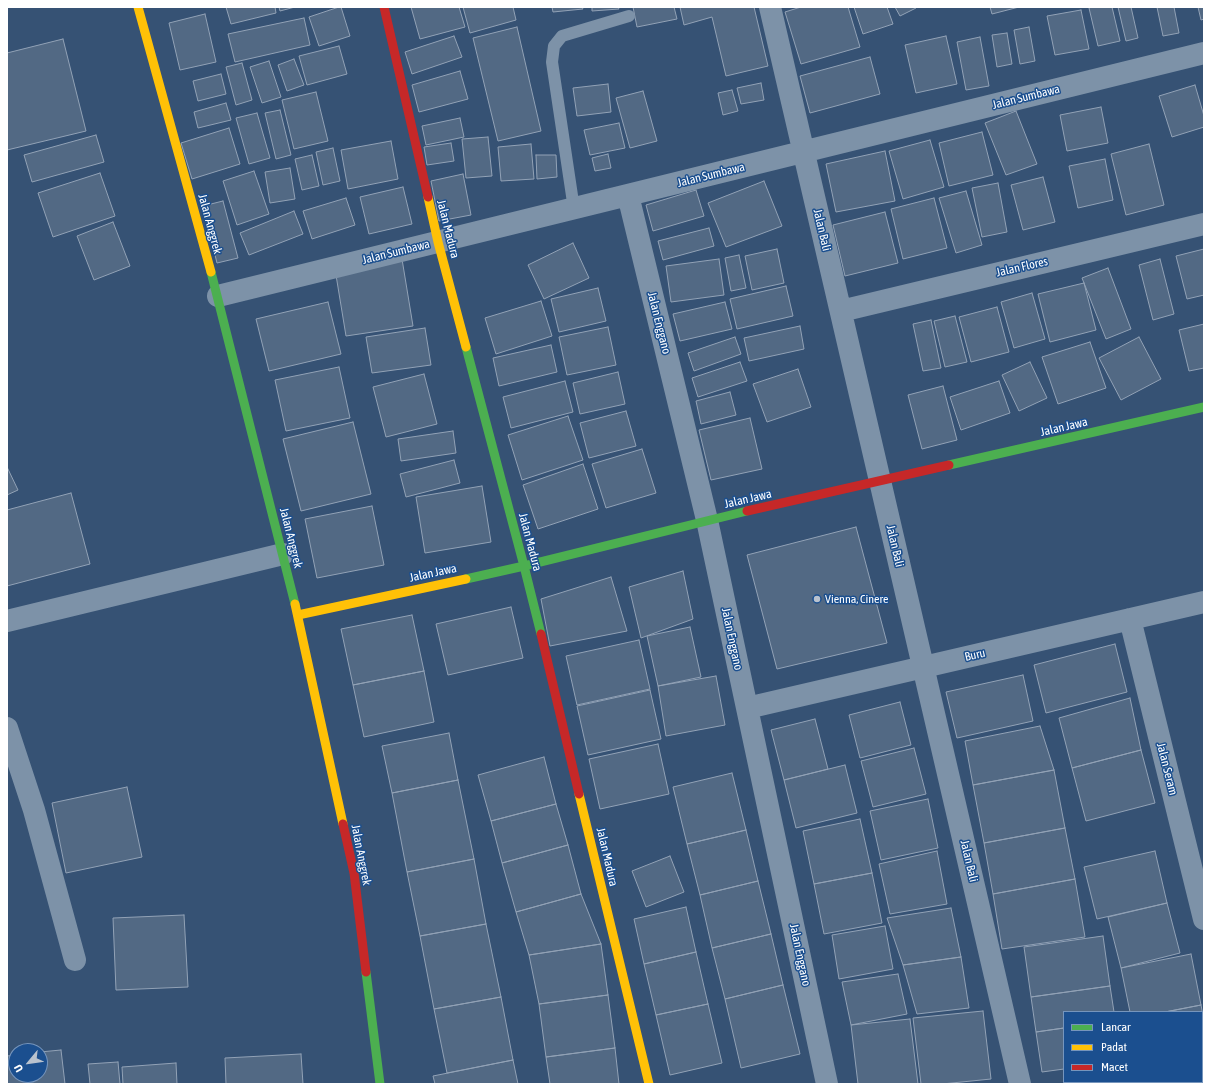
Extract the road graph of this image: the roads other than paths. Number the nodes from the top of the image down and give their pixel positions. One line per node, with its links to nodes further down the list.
1 (138, 7): 11 (street, Jalan Anggrek)
2 (384, 7): 10 (street, Jalan Madura)
3 (770, 7): 6 (street, Jalan Bali)
4 (629, 16): 8 (lane)
5 (1204, 53): 6 (street, Jalan Sumbawa)
6 (804, 152): 7 (street, Jalan Sumbawa); 12 (street, Jalan Bali)
7 (628, 195): 8 (street, Jalan Sumbawa); 15 (street, Jalan Enggano)
8 (574, 209): 10 (street, Jalan Sumbawa)
9 (1204, 224): 12 (street, Jalan Flores)
10 (438, 242): 11 (street, Jalan Sumbawa); 17 (street, Jalan Madura)
11 (218, 296): 16 (street, Jalan Anggrek)
12 (841, 311): 14 (street, Jalan Bali)
13 (1204, 408): 14 (street, Jalan Jawa)
14 (880, 481): 15 (street, Jalan Jawa); 22 (street, Jalan Bali)
15 (707, 520): 17 (street, Jalan Jawa); 23 (street, Jalan Enggano)
16 (283, 554): 19 (street, Jalan Anggrek); 21 (street)
17 (524, 566): 19 (street, Jalan Jawa); 29 (street, Jalan Madura)
18 (1204, 602): 20 (street, Buru)
19 (298, 615): 28 (street, Jalan Anggrek)
20 (1130, 619): 22 (street, Buru); 25 (street, Jalan Seram)
21 (7, 621)
22 (924, 667): 23 (street, Buru); 31 (street, Jalan Bali)
23 (747, 708): 30 (street, Jalan Enggano)
24 (7, 728): 26 (street)
25 (1204, 919)
26 (75, 960)
27 (1187, 1083): 32 (street)
28 (380, 1084)
29 (649, 1084)
30 (827, 1084)
31 (1020, 1084)
32 (1170, 1084)

